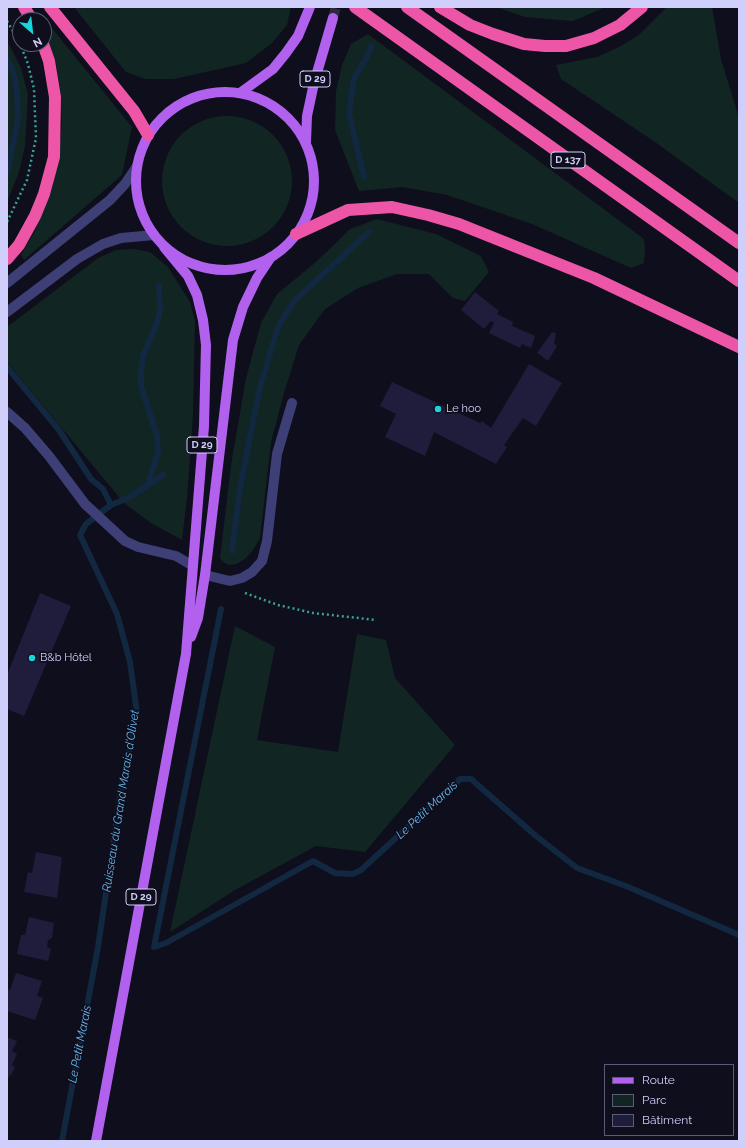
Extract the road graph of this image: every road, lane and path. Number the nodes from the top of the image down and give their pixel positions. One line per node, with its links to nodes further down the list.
1 (50, 7): 11 (highway)
2 (310, 7): 10 (main road)
3 (355, 7): 21 (highway, D 137)
4 (440, 7): 5 (highway)
5 (642, 7)
6 (408, 8): 17 (highway, D 137)
7 (333, 18): 12 (main road, D 29)
8 (7, 21): 14 (path)
9 (46, 52): 20 (highway)
10 (240, 93): 11 (main road); 12 (main road)
11 (148, 135): 13 (main road)
12 (306, 142): 15 (main road)
13 (136, 166): 16 (main road); 22 (street)
14 (7, 222)
15 (296, 234): 19 (main road); 24 (highway)
16 (154, 235): 18 (main road); 23 (street)
17 (739, 243)
18 (164, 247): 19 (main road); 27 (main road, D 29)
19 (272, 256): 28 (main road, D 29)
20 (7, 259)
21 (739, 281)
22 (7, 283)
23 (7, 312)
24 (739, 347)
25 (292, 403): 28 (street)
26 (7, 412): 27 (street)
27 (193, 566): 31 (main road, D 29)
28 (205, 575): 31 (main road, D 29)
29 (245, 593): 30 (path)
30 (376, 620)
31 (186, 654): 32 (main road, D 29)
32 (96, 1141)

